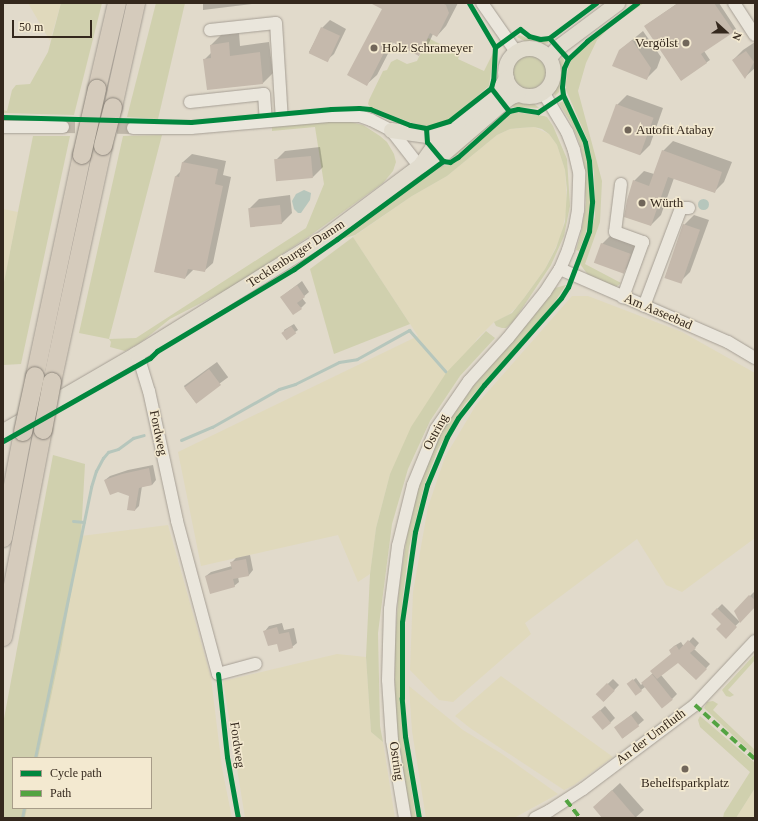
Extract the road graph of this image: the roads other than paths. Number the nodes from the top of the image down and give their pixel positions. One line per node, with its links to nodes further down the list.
1 (117, 3): 30 (highway, bridge)
2 (136, 3): 31 (highway, bridge)
3 (482, 3): 8 (street)
4 (617, 3): 9 (main road)
5 (734, 3): 7 (street)
6 (210, 30): 14 (street)
7 (755, 35)
8 (516, 52): 9 (main road); 10 (main road)
9 (549, 57): 11 (main road)
10 (506, 78): 12 (main road); 16 (main road, Tecklenburger Damm)
11 (543, 92): 12 (main road); 24 (street, Ostring)
12 (518, 94): 21 (main road, Tecklenburger Damm)
13 (190, 102): 15 (street)
14 (282, 120): 15 (street); 20 (street)
15 (266, 121): 19 (street)
16 (464, 122): 20 (main road); 21 (main road, Tecklenburger Damm)
17 (3, 127): 18 (street)
18 (63, 127)
19 (133, 128)
20 (392, 130): 21 (street)
21 (419, 166): 27 (main road, Tecklenburger Damm)
22 (621, 184): 25 (street)
23 (689, 208): 26 (street)
24 (560, 269): 25 (street, Am Aaseebad); 34 (street, Ostring)
25 (623, 297): 26 (street, Am Aaseebad)
26 (644, 306): 28 (street, Am Aaseebad)
27 (136, 354): 29 (main road, Tecklenburger Damm); 33 (street, Fordweg)
28 (755, 358)
29 (3, 431)
30 (3, 538)
31 (3, 637)
32 (755, 641): 35 (street, An der Umfluth)
33 (256, 664)
34 (405, 818)
35 (535, 818)

